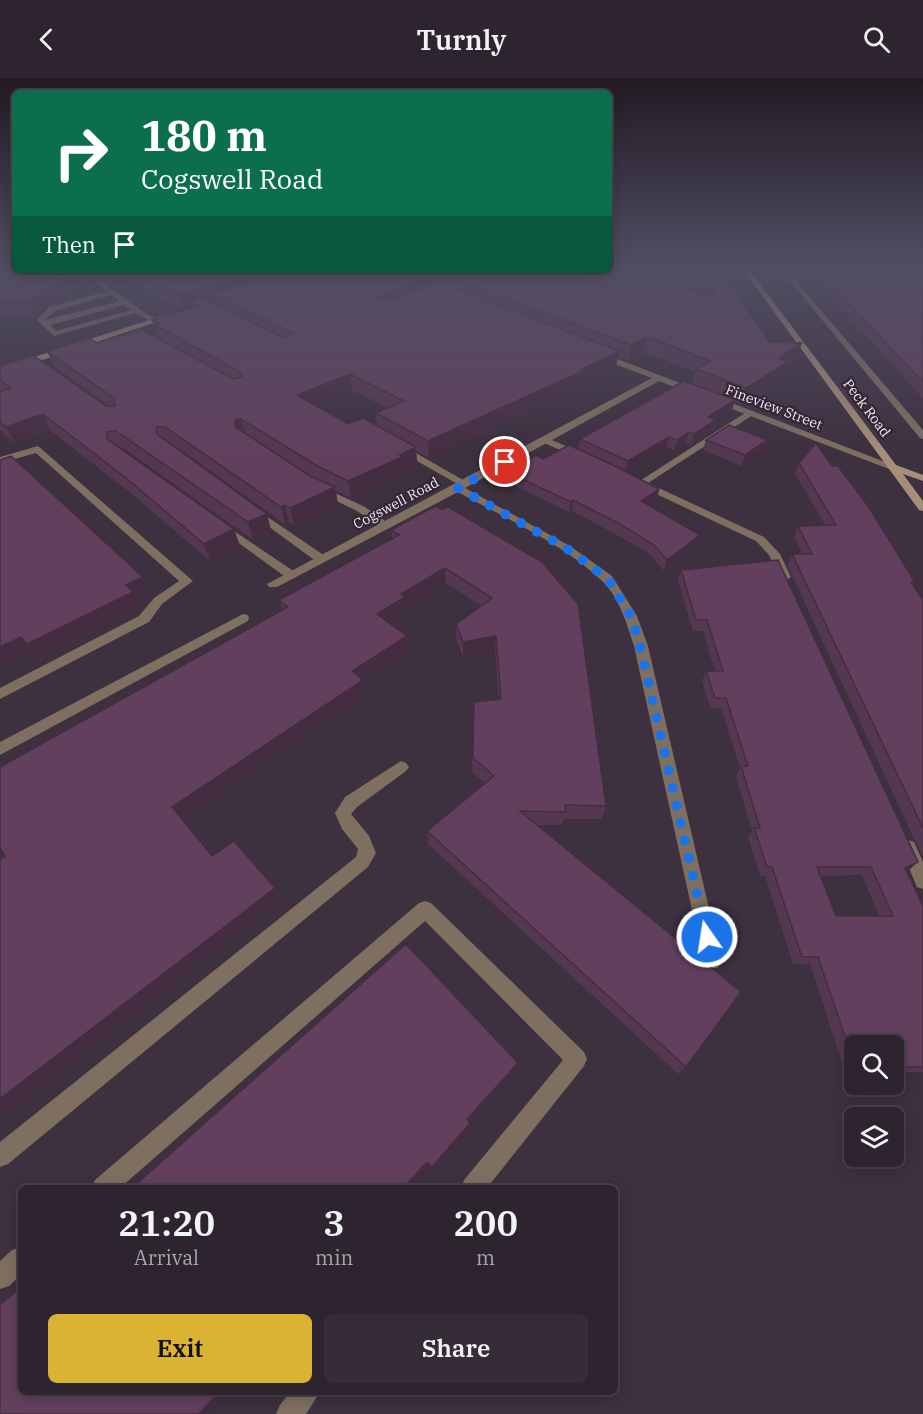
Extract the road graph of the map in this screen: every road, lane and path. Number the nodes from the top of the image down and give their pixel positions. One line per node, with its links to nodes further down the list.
1 (126, 330): 7 (main road)
2 (133, 330): 5 (street)
3 (791, 330): 17 (main road, Peck Road)
4 (834, 330): 12 (street)
5 (140, 334)
6 (591, 352): 10 (street, Fineview Street)
7 (35, 360): 8 (street); 9 (main road)
8 (44, 367)
9 (2, 369)
10 (658, 378): 11 (street, Fineview Street); 14 (street, Cogswell Road)
11 (750, 413): 17 (street, Fineview Street); 28 (street)
12 (923, 436)
13 (385, 439): 20 (street)
14 (545, 440): 16 (street); 20 (street, Cogswell Road)
15 (0, 460): 30 (street)
16 (598, 464)
17 (893, 467): 18 (main road, Fineview Street); 22 (main road, Peck Road)
18 (923, 478)
19 (309, 483): 24 (street)
20 (461, 486): 24 (street, Cogswell Road); 35 (street)
21 (244, 503): 25 (street)
22 (923, 508)
23 (205, 513): 26 (street)
24 (386, 525): 25 (street, Cogswell Road)
25 (321, 559): 26 (street, Cogswell Road)
26 (291, 575): 27 (street, Cogswell Road)
27 (273, 584)
28 (789, 587)
29 (243, 618): 31 (street)
30 (0, 694)
31 (0, 749)
32 (401, 767): 36 (street)
33 (903, 837): 34 (street)
34 (923, 881)
35 (712, 960)
36 (0, 1156)
37 (106, 1185): 38 (street)
38 (474, 1185)
39 (18, 1262): 40 (street)
40 (0, 1277)
41 (305, 1395): 42 (street)
42 (289, 1414)

